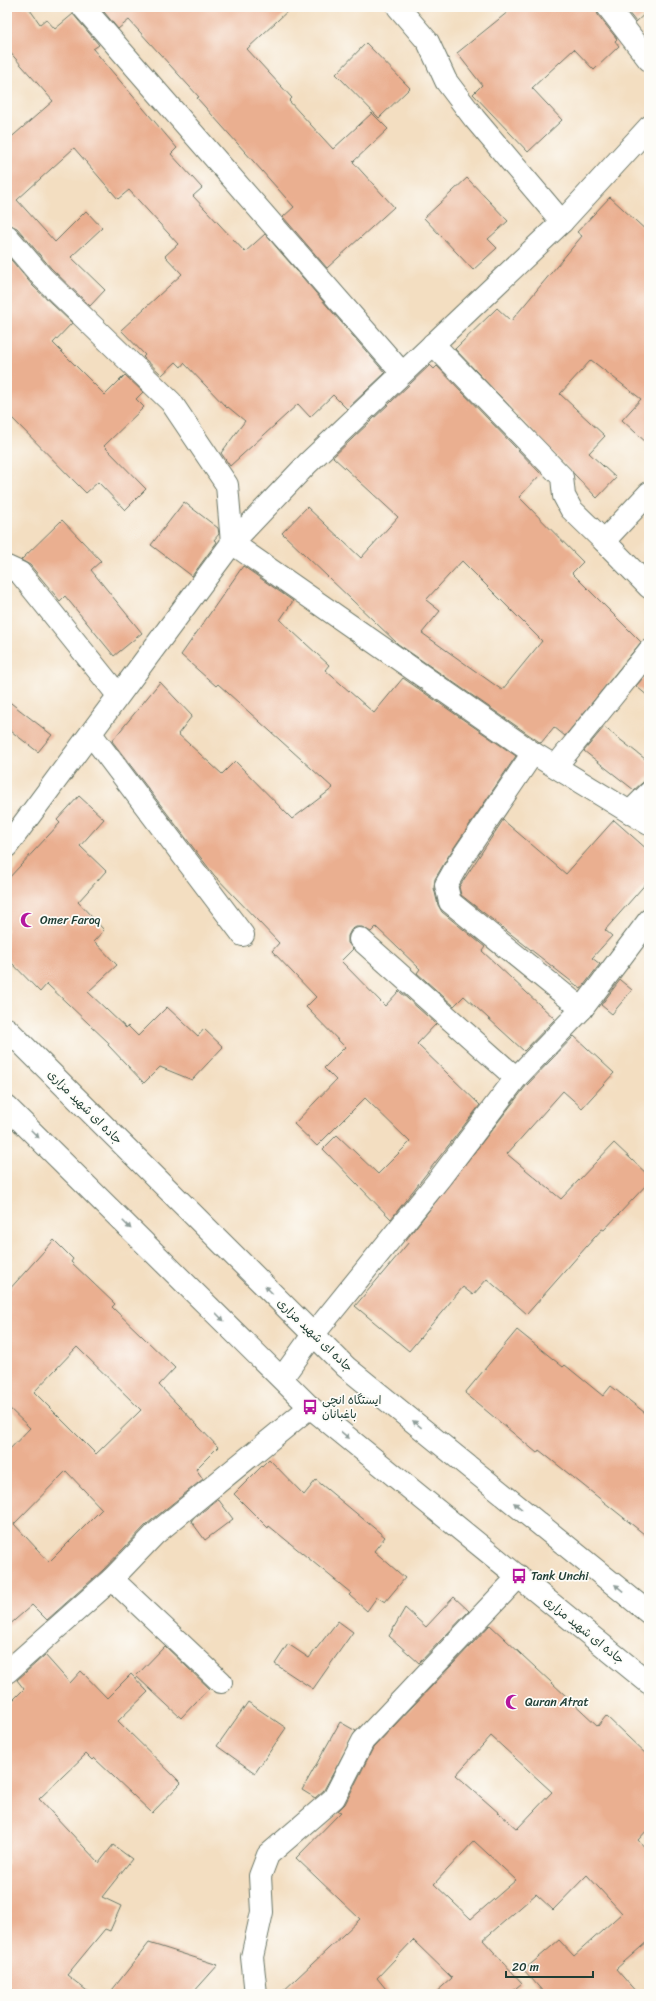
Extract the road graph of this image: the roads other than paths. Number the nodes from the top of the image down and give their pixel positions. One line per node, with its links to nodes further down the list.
1 (83, 7): 9 (street)
2 (398, 7): 6 (street)
3 (608, 7): 4 (street)
4 (649, 60)
5 (649, 128): 6 (street)
6 (562, 222): 8 (street)
7 (7, 236): 12 (street)
8 (433, 344): 9 (street); 11 (street)
9 (402, 373): 12 (street)
10 (649, 493): 11 (street)
11 (604, 541): 14 (street)
12 (232, 543): 16 (street); 18 (street)
13 (7, 567): 16 (street)
14 (649, 587)
15 (649, 652): 19 (street)
16 (118, 695): 17 (street)
17 (91, 734): 23 (street); 25 (street)
18 (533, 753): 19 (street); 27 (street)
19 (556, 766): 21 (street)
20 (649, 794): 21 (street)
21 (630, 812): 22 (street)
22 (649, 824)
23 (7, 846)
24 (649, 920): 27 (street)
25 (243, 935)
26 (360, 939): 29 (street)
27 (582, 1009): 29 (street)
28 (7, 1029): 31 (street, جاده ای شهید مزاری, one-way to 28)
29 (516, 1078): 31 (street)
30 (7, 1107): 32 (street, جاده ای شهید مزاری, one-way to 32)
31 (313, 1335): 32 (street); 36 (street, جاده ای شهید مزاری, one-way to 31)
32 (282, 1378): 33 (street, جاده ای شهید مزاری)
33 (310, 1407): 34 (street, جاده ای شهید مزاری, one-way to 34); 35 (street)
34 (519, 1576): 39 (street, جاده ای شهید مزاری); 40 (street)
35 (112, 1579): 37 (street); 38 (street)
36 (649, 1613)
37 (7, 1672)
38 (221, 1682)
39 (649, 1683)
40 (256, 1994)

